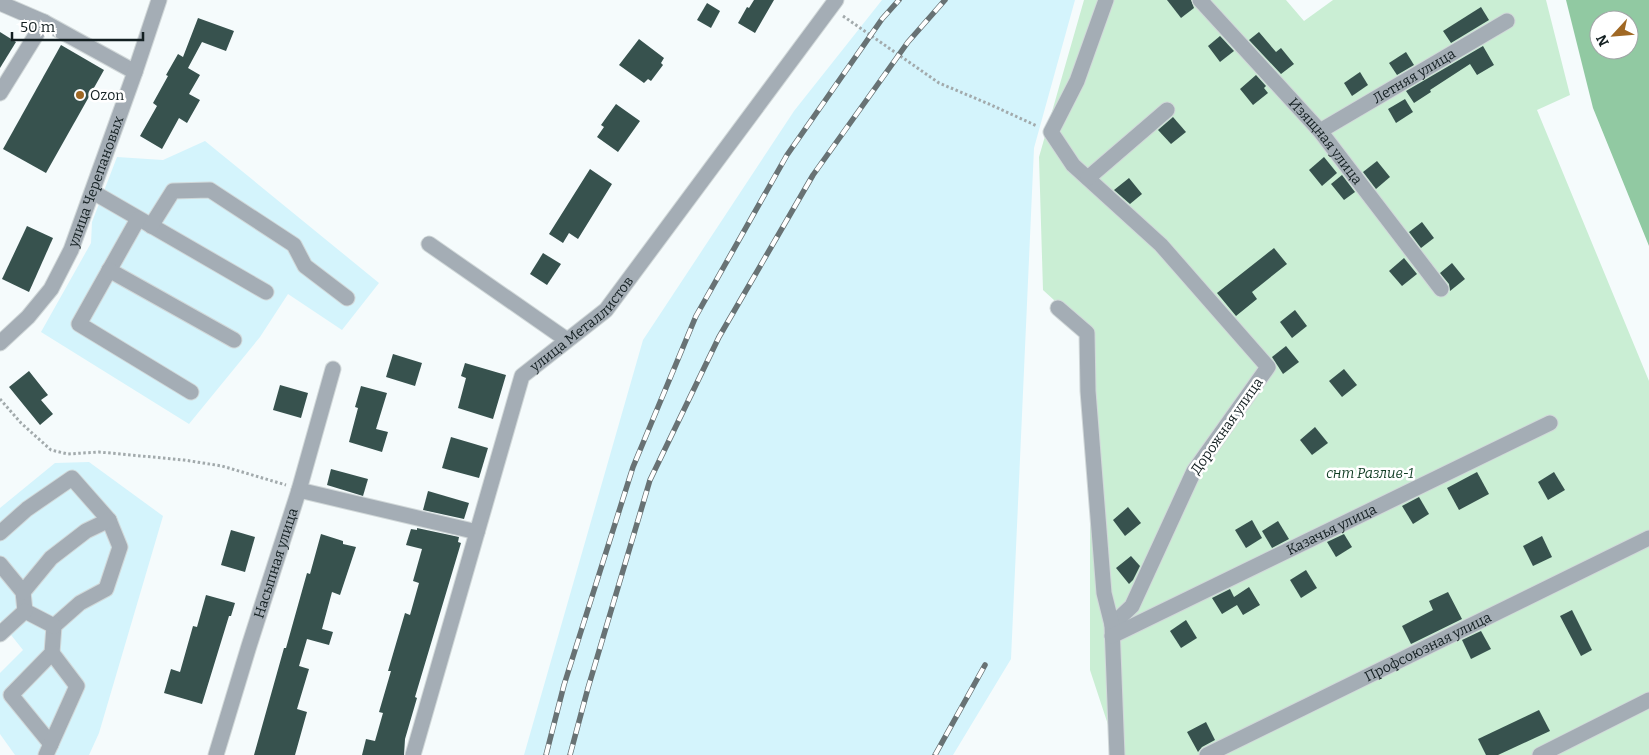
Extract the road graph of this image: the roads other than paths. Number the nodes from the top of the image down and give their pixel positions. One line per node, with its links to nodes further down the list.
1 (159, 0): 8 (street, улица Черепановых)
2 (1106, 0): 12 (street, Дорожная улица)
3 (1200, 0): 11 (street, Изящная улица)
4 (0, 3): 7 (street)
5 (833, 4): 22 (street, улица Металлистов)
6 (1507, 21): 11 (street, Летняя улица)
7 (44, 22): 8 (street); 9 (street)
8 (135, 72): 13 (street, улица Черепановых)
9 (0, 93)
10 (1168, 110): 12 (street)
11 (1320, 131): 17 (street, Изящная улица)
12 (1088, 178): 36 (street, Дорожная улица)
13 (93, 192): 14 (street); 23 (street, улица Черепановых)
14 (144, 223): 16 (street); 18 (street); 19 (street)
15 (429, 244): 22 (street)
16 (109, 270): 21 (street); 25 (street)
17 (1441, 288)
18 (266, 292)
19 (347, 298)
20 (1058, 308): 36 (street)
21 (234, 340)
22 (567, 340): 29 (street, улица Металлистов)
23 (0, 343)
24 (333, 369): 27 (street, Насыпная улица)
25 (191, 392)
26 (1550, 423): 36 (street, Казачья улица)
27 (299, 490): 29 (street); 41 (street, Насыпная улица)
28 (109, 520): 30 (street); 33 (street); 35 (street)
29 (477, 532): 42 (street, улица Металлистов)
30 (0, 534)
31 (1649, 538): 44 (street, Профсоюзная улица)
32 (0, 564): 33 (street)
33 (23, 592): 34 (street)
34 (25, 611): 35 (street); 37 (street)
35 (54, 626): 38 (street)
36 (1112, 631): 43 (street)
37 (2, 632)
38 (52, 654): 40 (street); 40 (street)
39 (1649, 700): 45 (street)
40 (48, 750)
41 (216, 755)
42 (413, 755)
43 (1117, 755)
44 (1207, 755)
45 (1540, 755)

